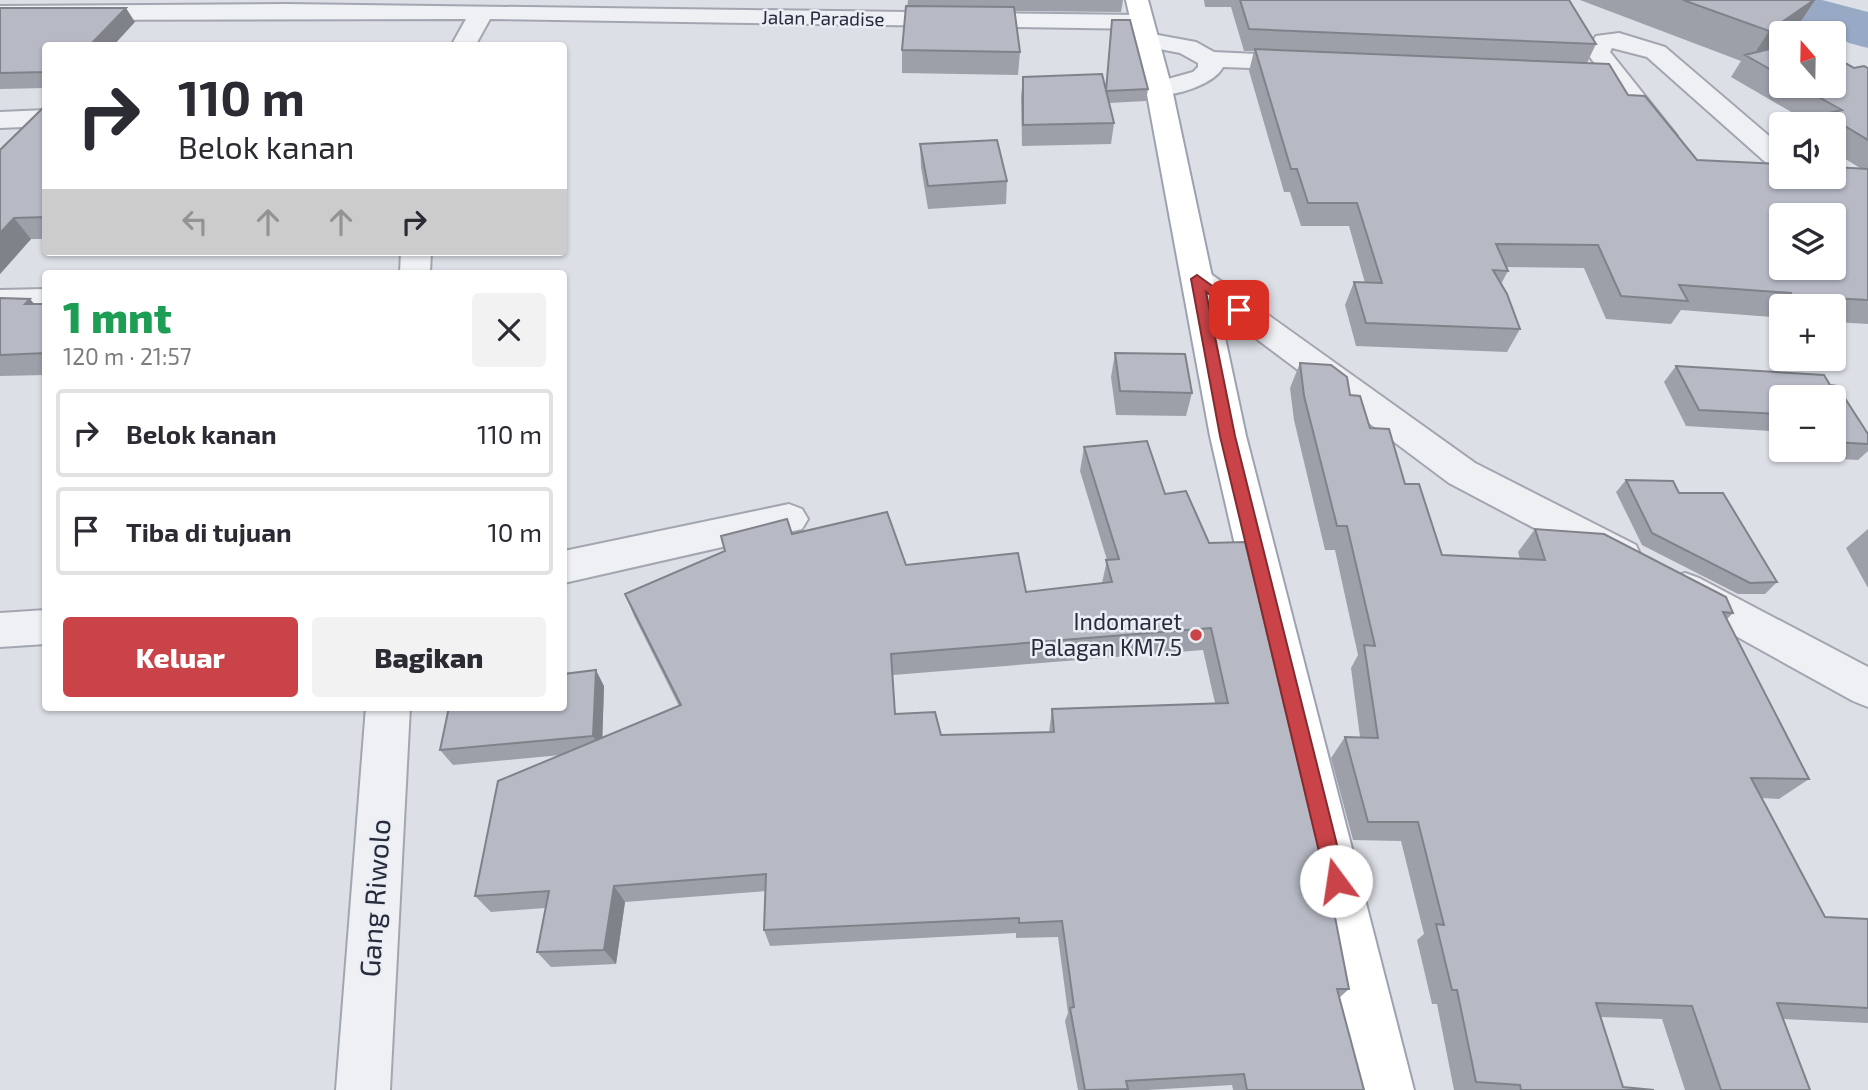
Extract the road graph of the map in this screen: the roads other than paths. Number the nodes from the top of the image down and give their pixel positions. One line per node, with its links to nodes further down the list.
1 (156, 5): 3 (street, Jalan Paradise); 4 (street, Jalan Paradise)
2 (782, 9): 3 (street, Jalan Paradise); 5 (street, Jalan Paradise)
3 (482, 12): 6 (street)
4 (0, 13)
5 (1142, 21): 7 (street, Jalan Paradise); 9 (main road)
6 (465, 42)
7 (1209, 59): 8 (street); 9 (street)
8 (1331, 65)
9 (1159, 89): 15 (main road)
10 (41, 118): 11 (street); 12 (street)
11 (0, 120)
12 (9, 146)
13 (1678, 154): 14 (street)
14 (1769, 168)
15 (1197, 279): 22 (street); 25 (main road)
16 (42, 299): 17 (street)
17 (0, 300)
18 (789, 519): 19 (street)
19 (567, 566)
20 (42, 627): 21 (street)
21 (0, 630)
22 (1868, 688)
23 (388, 711): 24 (street, Gang Riwolo)
24 (363, 1090)
25 (1387, 1090)

